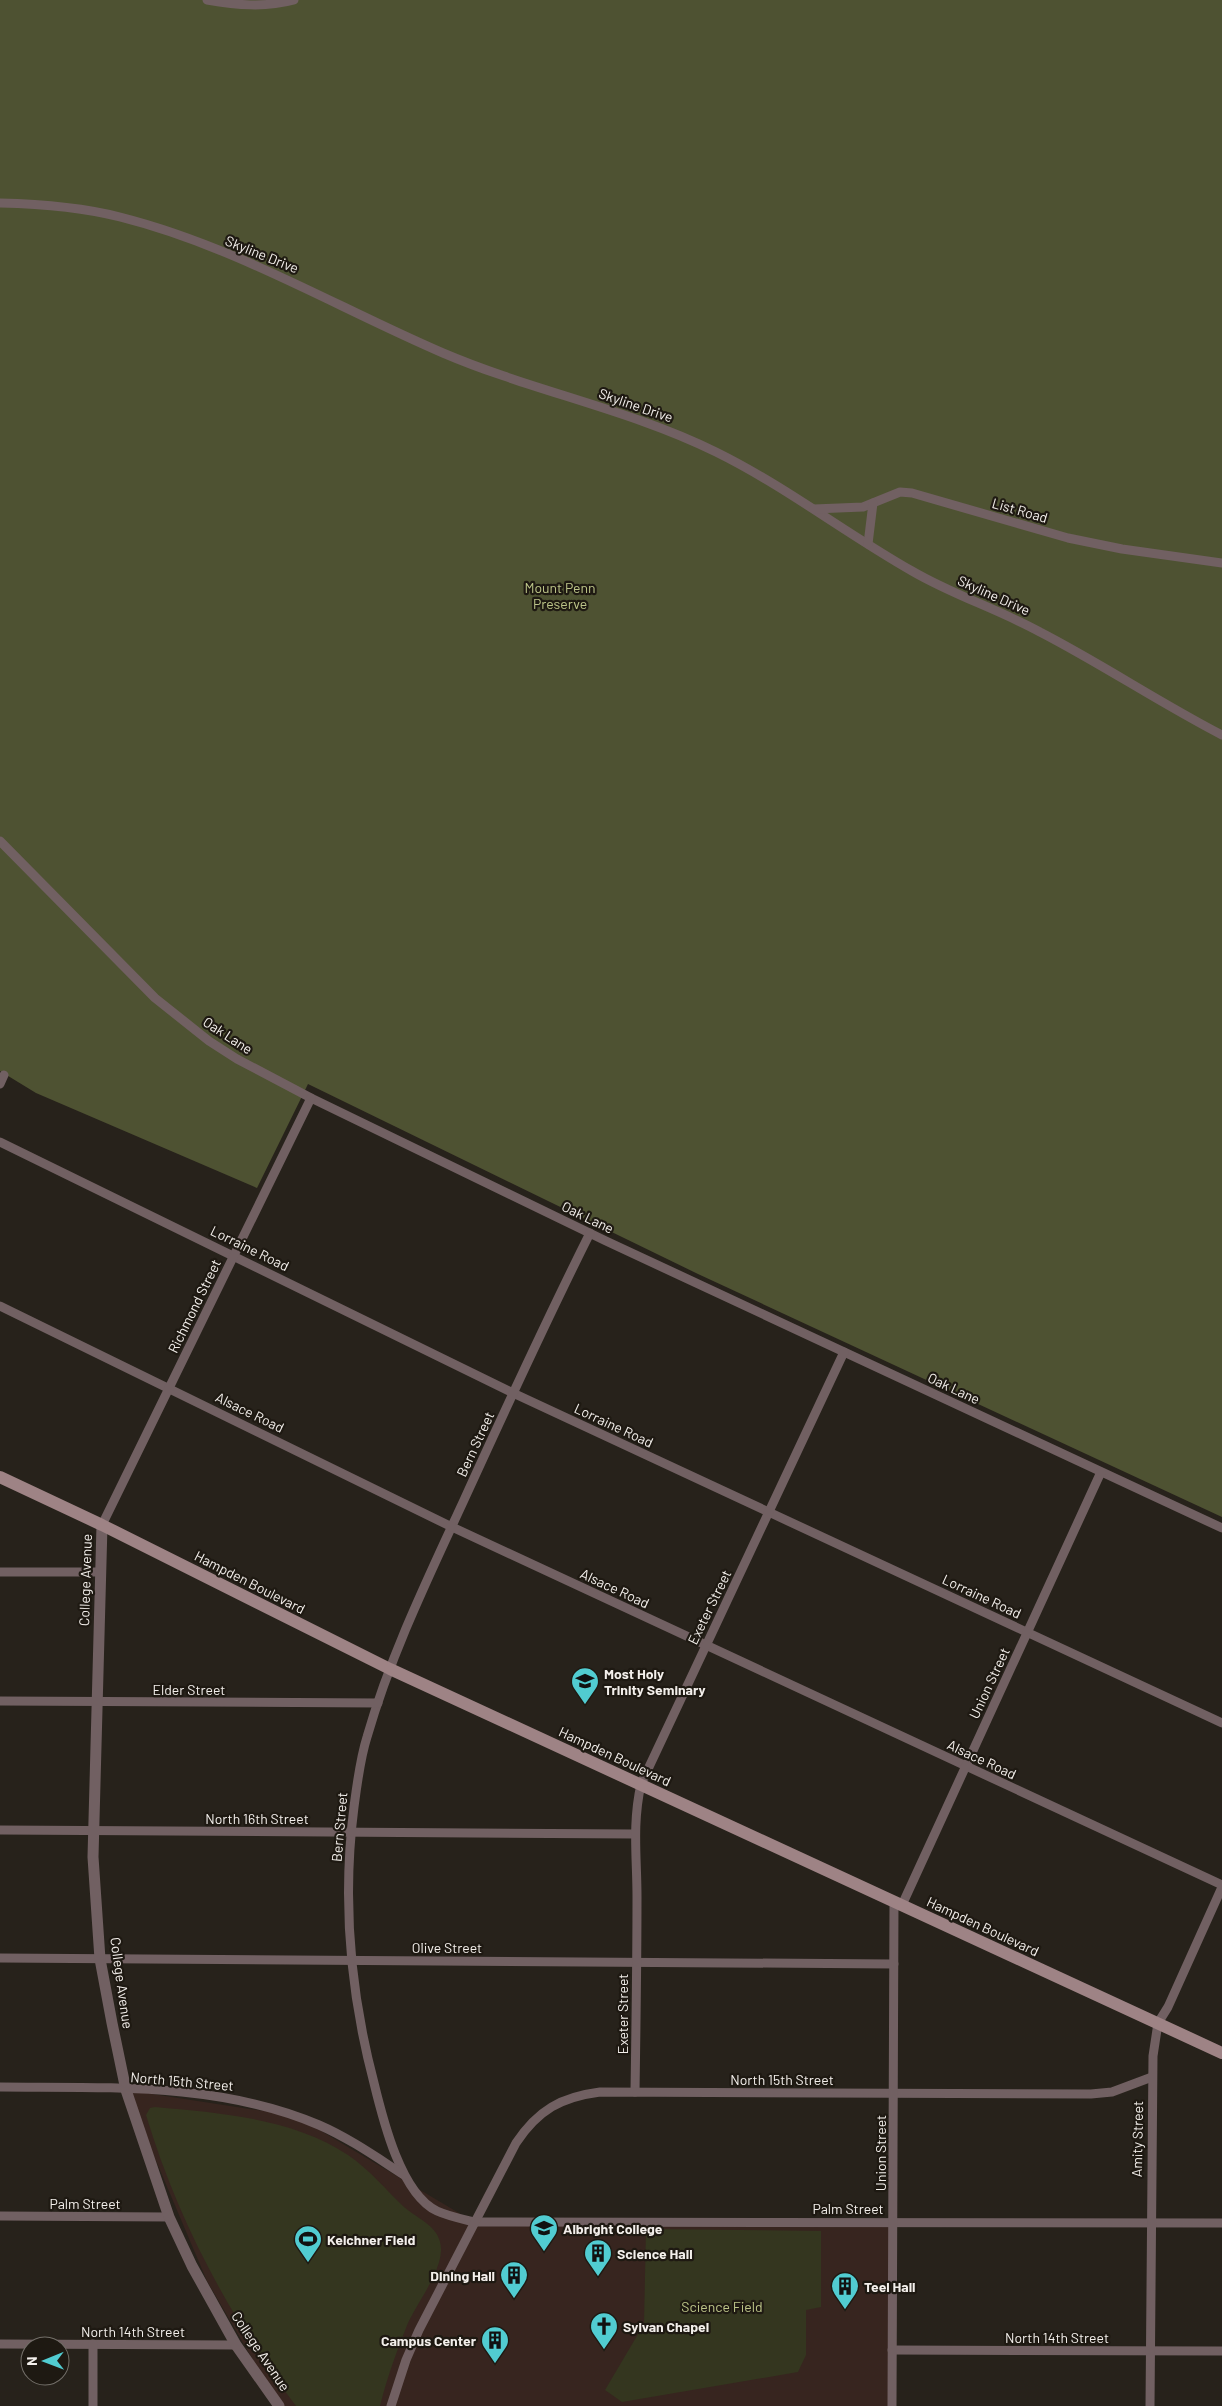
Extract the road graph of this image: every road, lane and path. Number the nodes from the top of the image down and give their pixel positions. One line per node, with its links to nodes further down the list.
1 (207, 0): 2 (street)
2 (294, 0)
3 (0, 203): 5 (street, Skyline Drive)
4 (873, 503): 5 (street, List Road); 6 (street); 7 (street, List Road)
5 (813, 509): 6 (street, Skyline Drive)
6 (868, 544): 8 (street, Skyline Drive)
7 (1222, 563)
8 (1222, 735)
9 (0, 841): 10 (street, Oak Lane)
10 (311, 1098): 12 (street, Oak Lane); 13 (street, Richmond Street)
11 (0, 1142): 13 (street, Lorraine Road)
12 (590, 1233): 15 (street, Oak Lane); 17 (street, Bern Street)
13 (234, 1255): 16 (street, Richmond Street); 17 (street, Lorraine Road)
14 (0, 1306): 16 (street, Alsace Road)
15 (844, 1352): 18 (street, Oak Lane); 20 (street, Exeter Street)
16 (169, 1388): 21 (street, Richmond Street); 22 (street, Alsace Road)
17 (513, 1393): 20 (street, Lorraine Road); 22 (street, Bern Street)
18 (1100, 1472): 23 (street, Oak Lane); 26 (street, Union Street)
19 (0, 1477): 21 (main road, Hampden Boulevard)
20 (770, 1512): 26 (street, Lorraine Road); 27 (street, Exeter Street)
21 (102, 1525): 25 (street, College Avenue); 28 (main road, Hampden Boulevard)
22 (452, 1527): 27 (street, Alsace Road); 28 (street, Bern Street)
23 (1222, 1528)
24 (0, 1572): 25 (street)
25 (100, 1572): 30 (street, College Avenue)
26 (1028, 1632): 32 (street, Lorraine Road); 33 (street, Union Street)
27 (706, 1645): 33 (street, Alsace Road); 34 (street, Exeter Street)
28 (390, 1669): 31 (street, Bern Street); 34 (main road, Hampden Boulevard)
29 (0, 1702): 30 (street, Elder Street)
30 (96, 1702): 31 (street, Elder Street); 36 (street, College Avenue)
31 (378, 1703): 37 (street, Bern Street)
32 (1222, 1723)
33 (966, 1766): 39 (street, Alsace Road); 40 (street, Union Street)
34 (641, 1784): 38 (street, Exeter Street); 40 (main road, Hampden Boulevard)
35 (0, 1830): 36 (street, North 16th Street)
36 (95, 1831): 37 (street, North 16th Street); 42 (street, College Avenue)
37 (351, 1832): 38 (street, North 16th Street); 43 (street, Bern Street)
38 (634, 1834): 44 (street, Exeter Street)
39 (1222, 1886): 46 (street, Amity Street)
40 (898, 1903): 45 (street, Union Street); 46 (main road, Hampden Boulevard)
41 (0, 1958): 42 (street, Olive Street)
42 (100, 1959): 43 (street, Olive Street); 50 (street, College Avenue)
43 (350, 1960): 44 (street, Olive Street); 53 (street, Bern Street)
44 (636, 1962): 45 (street, Olive Street); 51 (street, Exeter Street)
45 (894, 1964): 52 (street, Union Street)
46 (1158, 2023): 47 (main road, Hampden Boulevard); 48 (street, Amity Street)
47 (1222, 2053)
48 (1152, 2076): 52 (street, North 15th Street); 58 (street, Amity Street)
49 (0, 2088): 50 (street, North 15th Street)
50 (126, 2090): 53 (street, North 15th Street); 55 (street, College Avenue)
51 (636, 2092): 52 (street, North 15th Street); 57 (street, North 15th Street)
52 (893, 2093): 56 (street, Union Street)
53 (404, 2175): 57 (street, Bern Street)
54 (0, 2216): 55 (street, Palm Street)
55 (169, 2217): 62 (street, College Avenue)
56 (893, 2221): 57 (street, Palm Street); 58 (street, Palm Street); 63 (street, Union Street)
57 (474, 2222): 68 (street)
58 (1151, 2222): 59 (street, Palm Street); 64 (street, Amity Street)
59 (1222, 2223)
60 (0, 2344): 61 (street, North 14th Street)
61 (93, 2344): 62 (street, North 14th Street); 66 (street)
62 (236, 2345): 67 (street, College Avenue)
63 (892, 2350): 64 (street, North 14th Street); 69 (street, Union Street)
64 (1150, 2351): 65 (street, North 14th Street); 70 (street, Amity Street)
65 (1222, 2352)
66 (93, 2406)
67 (280, 2406)
68 (391, 2406)
69 (892, 2406)
70 (1150, 2406)

